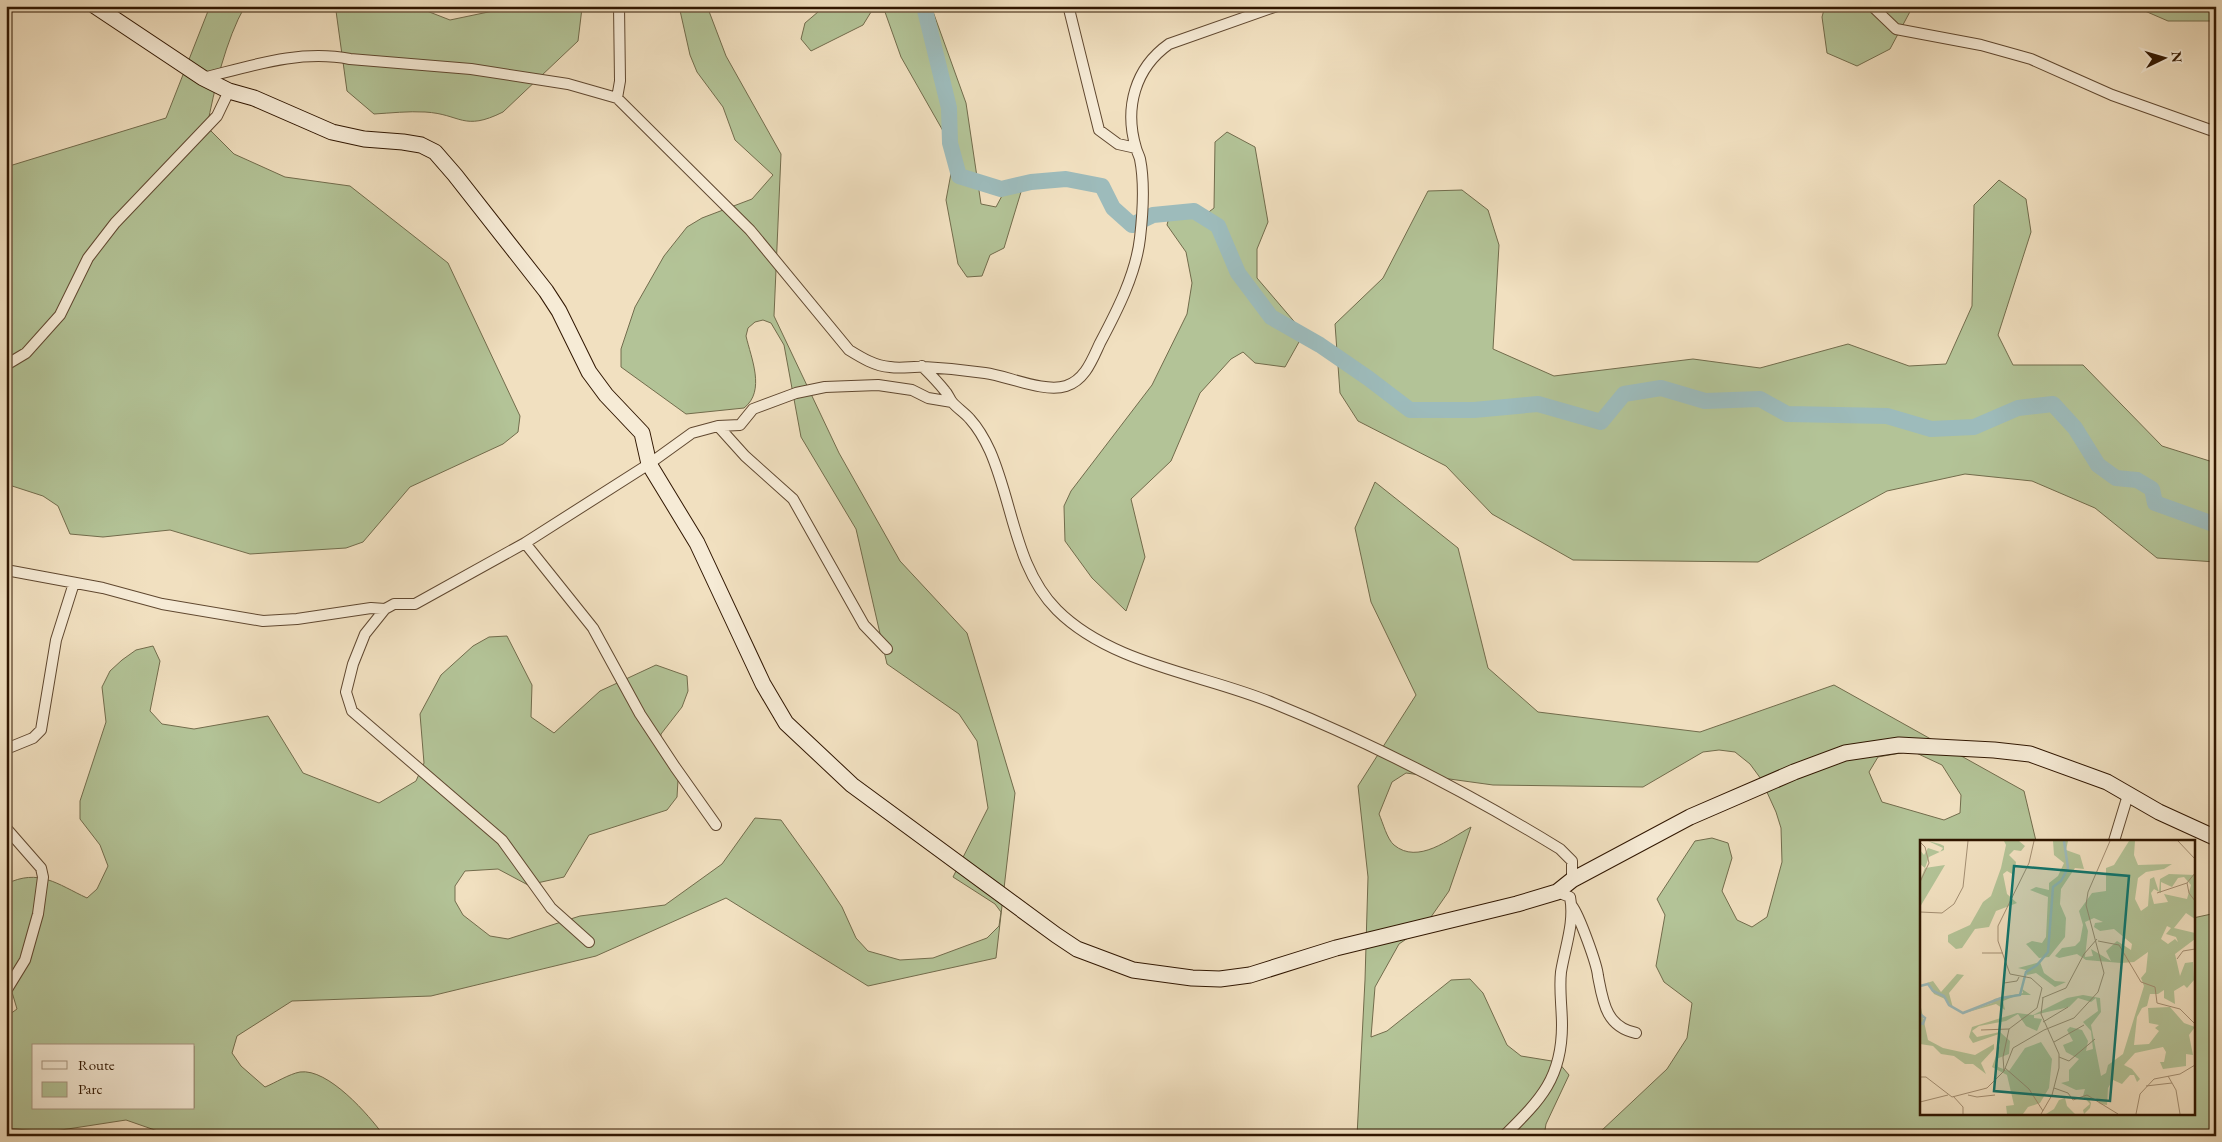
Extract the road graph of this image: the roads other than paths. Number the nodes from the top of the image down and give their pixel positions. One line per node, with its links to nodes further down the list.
1 (95, 6): 6 (street)
2 (619, 6): 8 (street)
3 (1277, 6): 10 (street)
4 (1872, 6): 9 (street)
5 (1069, 9): 10 (street)
6 (203, 78): 7 (street); 8 (street)
7 (229, 91): 11 (street); 15 (street)
8 (617, 98): 12 (street)
9 (2216, 132)
10 (1136, 148): 12 (street)
11 (6, 366)
12 (922, 366): 13 (street)
13 (952, 402): 14 (street); 27 (street)
14 (718, 426): 15 (street); 20 (street)
15 (649, 464): 16 (street); 28 (street)
16 (525, 543): 19 (street); 23 (street)
17 (6, 570): 18 (street)
18 (74, 583): 19 (street); 21 (street)
19 (385, 609): 30 (street)
20 (887, 649)
21 (6, 749)
22 (2128, 795): 25 (street); 26 (street); 27 (street)
23 (716, 825)
24 (6, 828): 31 (street)
25 (2216, 838)
26 (2114, 840)
27 (1572, 880): 28 (street)
28 (1557, 892): 29 (street)
29 (1572, 906): 32 (street); 33 (street)
30 (588, 942)
31 (6, 991)
32 (1636, 1033)
33 (1504, 1136)

